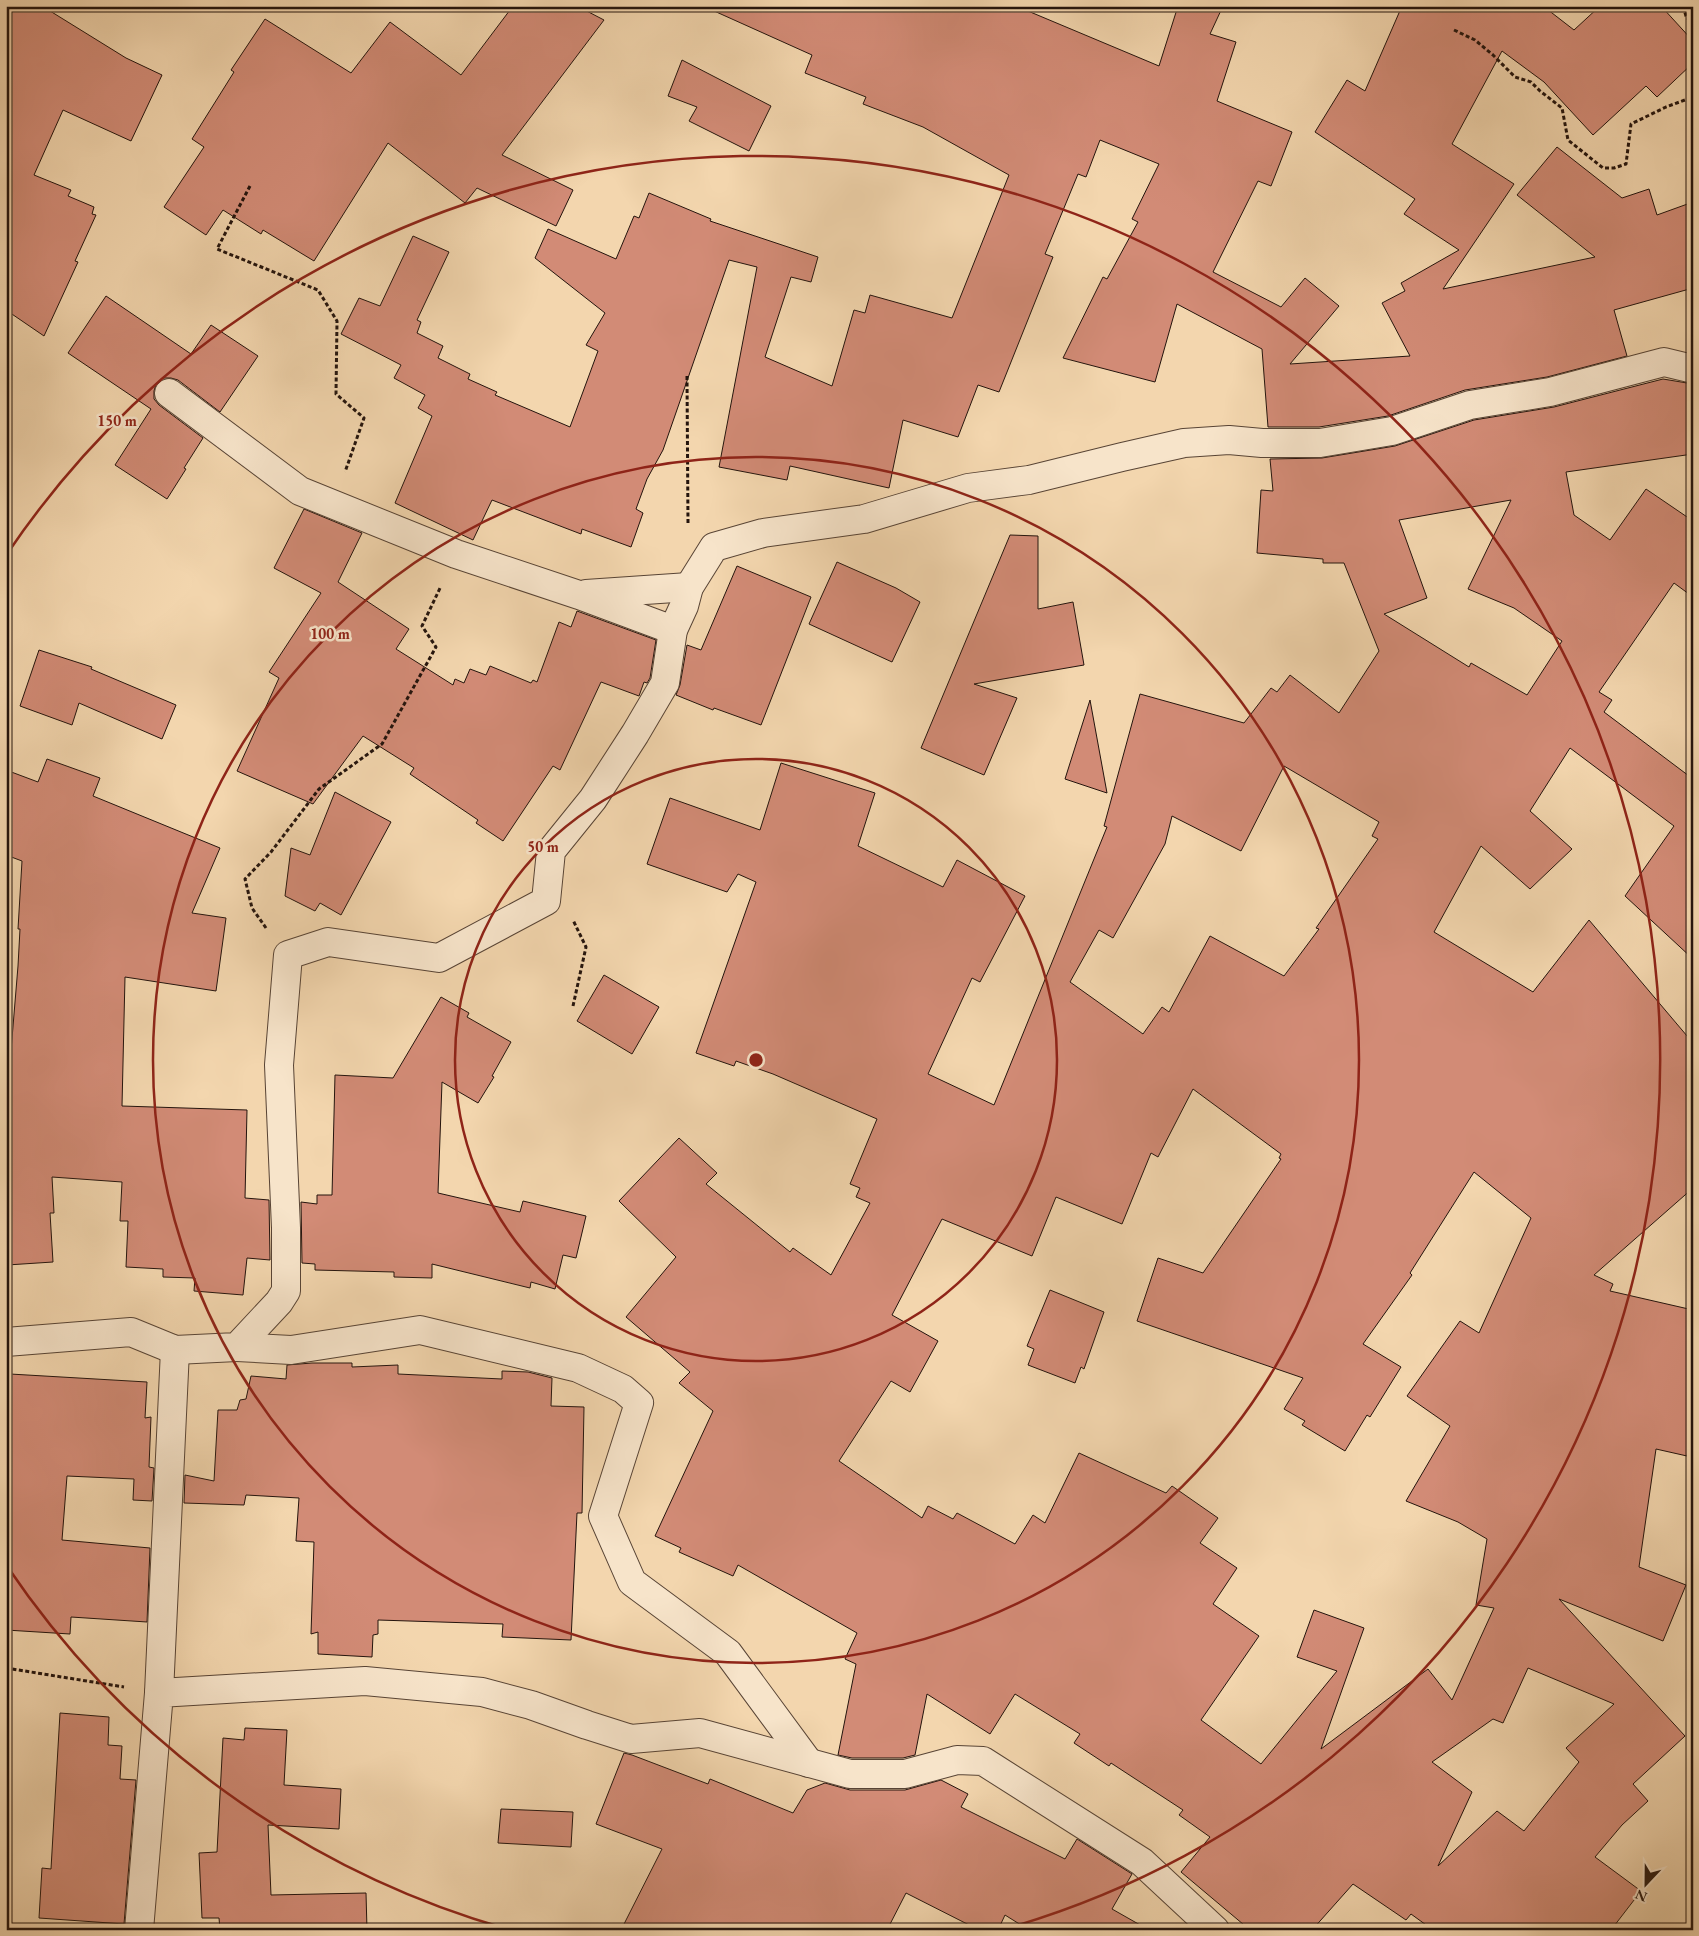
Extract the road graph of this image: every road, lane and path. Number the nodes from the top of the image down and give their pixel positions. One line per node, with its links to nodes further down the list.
1 (1683, 6): 2 (path)
2 (1693, 25)
3 (1454, 30): 4 (path)
4 (1693, 97)
5 (250, 186): 9 (path)
6 (1693, 369): 12 (street)
7 (687, 376): 10 (path)
8 (169, 393): 9 (street)
9 (334, 503): 11 (street)
10 (688, 529)
11 (456, 554): 13 (street); 15 (path)
12 (689, 587): 13 (street); 14 (street)
13 (579, 594): 14 (street)
14 (673, 630): 15 (street)
15 (288, 955): 17 (street)
16 (6, 1342): 18 (street)
17 (237, 1347): 18 (street); 21 (street)
18 (175, 1350): 20 (street)
19 (6, 1668): 20 (path)
20 (159, 1693): 21 (street); 22 (street)
21 (809, 1763): 23 (street)
22 (139, 1930)
23 (1215, 1930)

